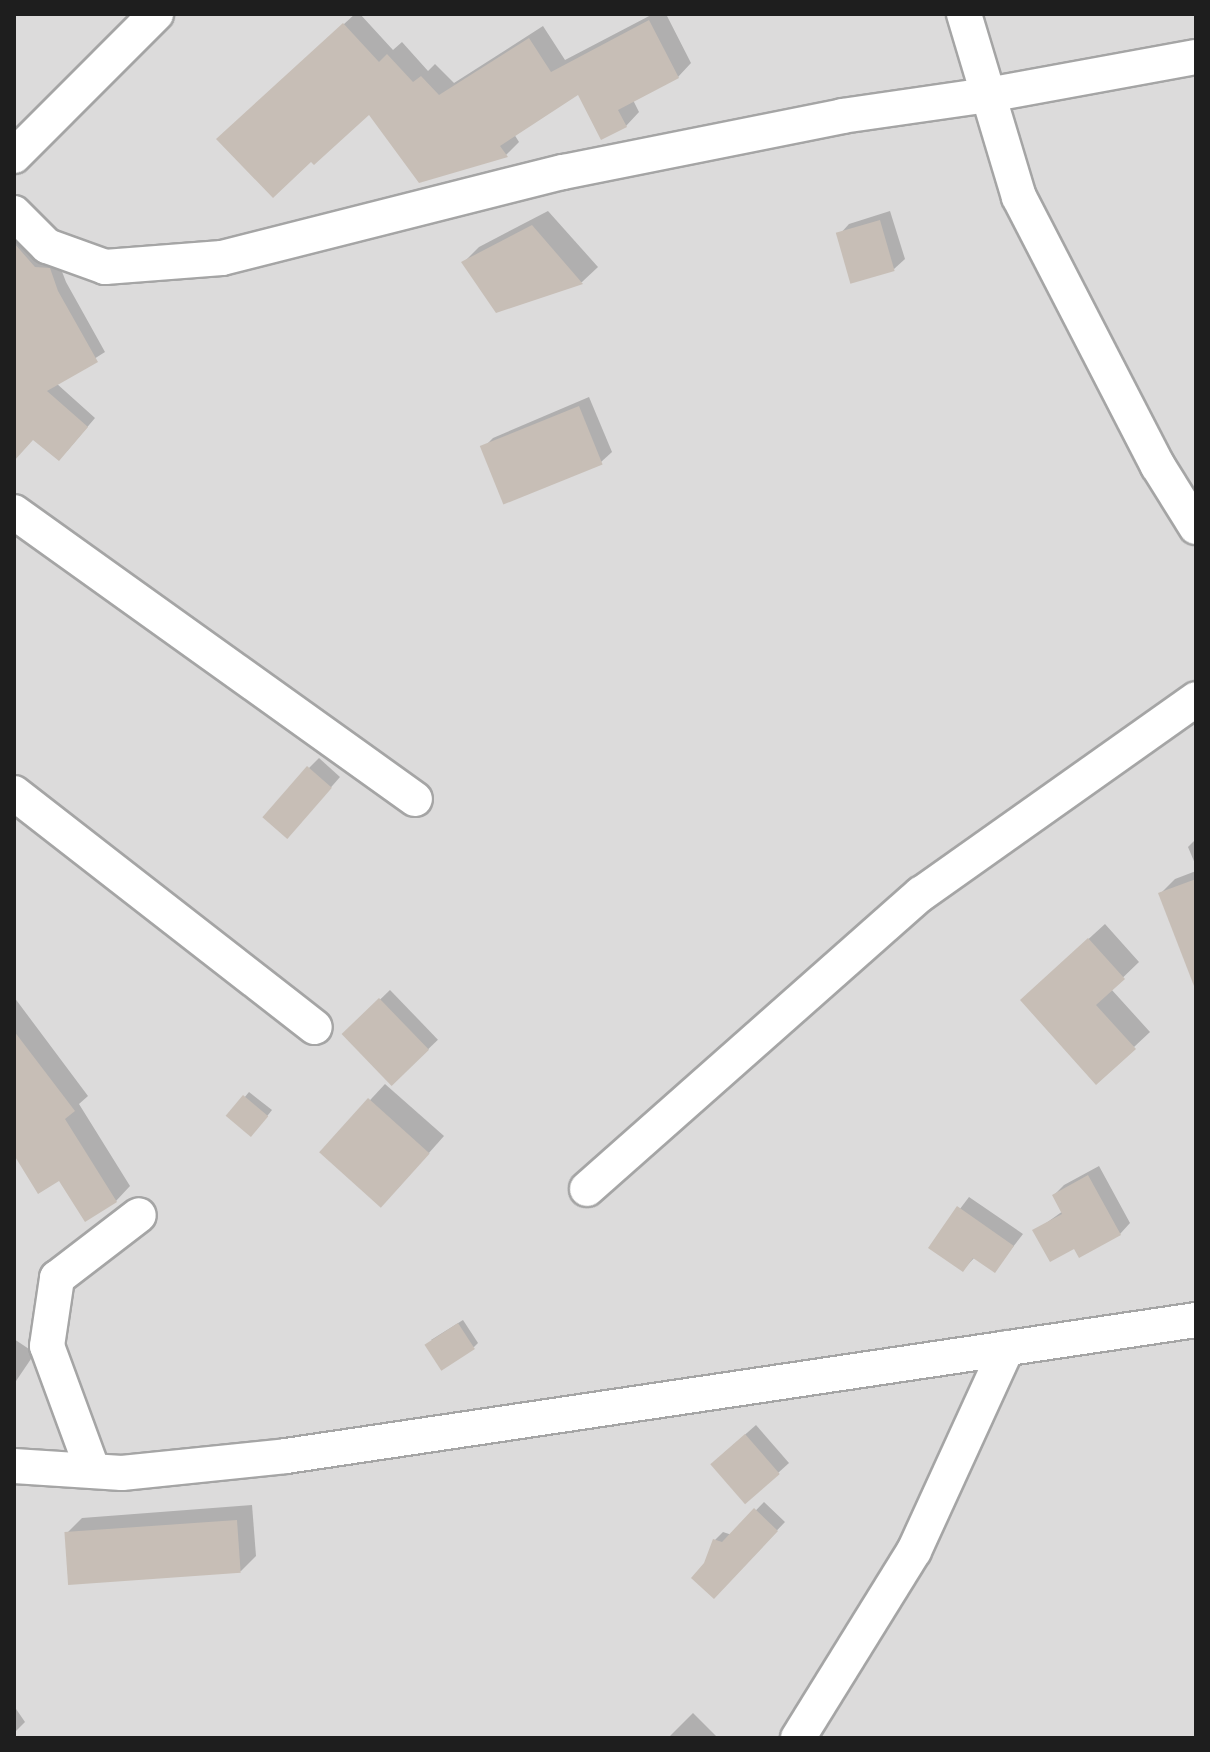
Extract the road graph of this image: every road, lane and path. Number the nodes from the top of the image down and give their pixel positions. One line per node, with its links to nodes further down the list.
1 (156, 14): 5 (street)
2 (964, 14): 4 (street)
3 (1196, 57): 4 (street)
4 (988, 95): 6 (street); 8 (street)
5 (14, 156)
6 (14, 213)
7 (14, 512): 11 (street)
8 (1196, 527)
9 (1196, 699): 13 (street)
10 (14, 793): 12 (street)
11 (415, 799)
12 (315, 1027)
13 (587, 1189)
14 (139, 1215): 18 (street)
15 (1196, 1320): 16 (street)
16 (1007, 1348): 18 (street); 19 (street)
17 (14, 1466): 18 (street)
18 (93, 1471)
19 (798, 1738)

